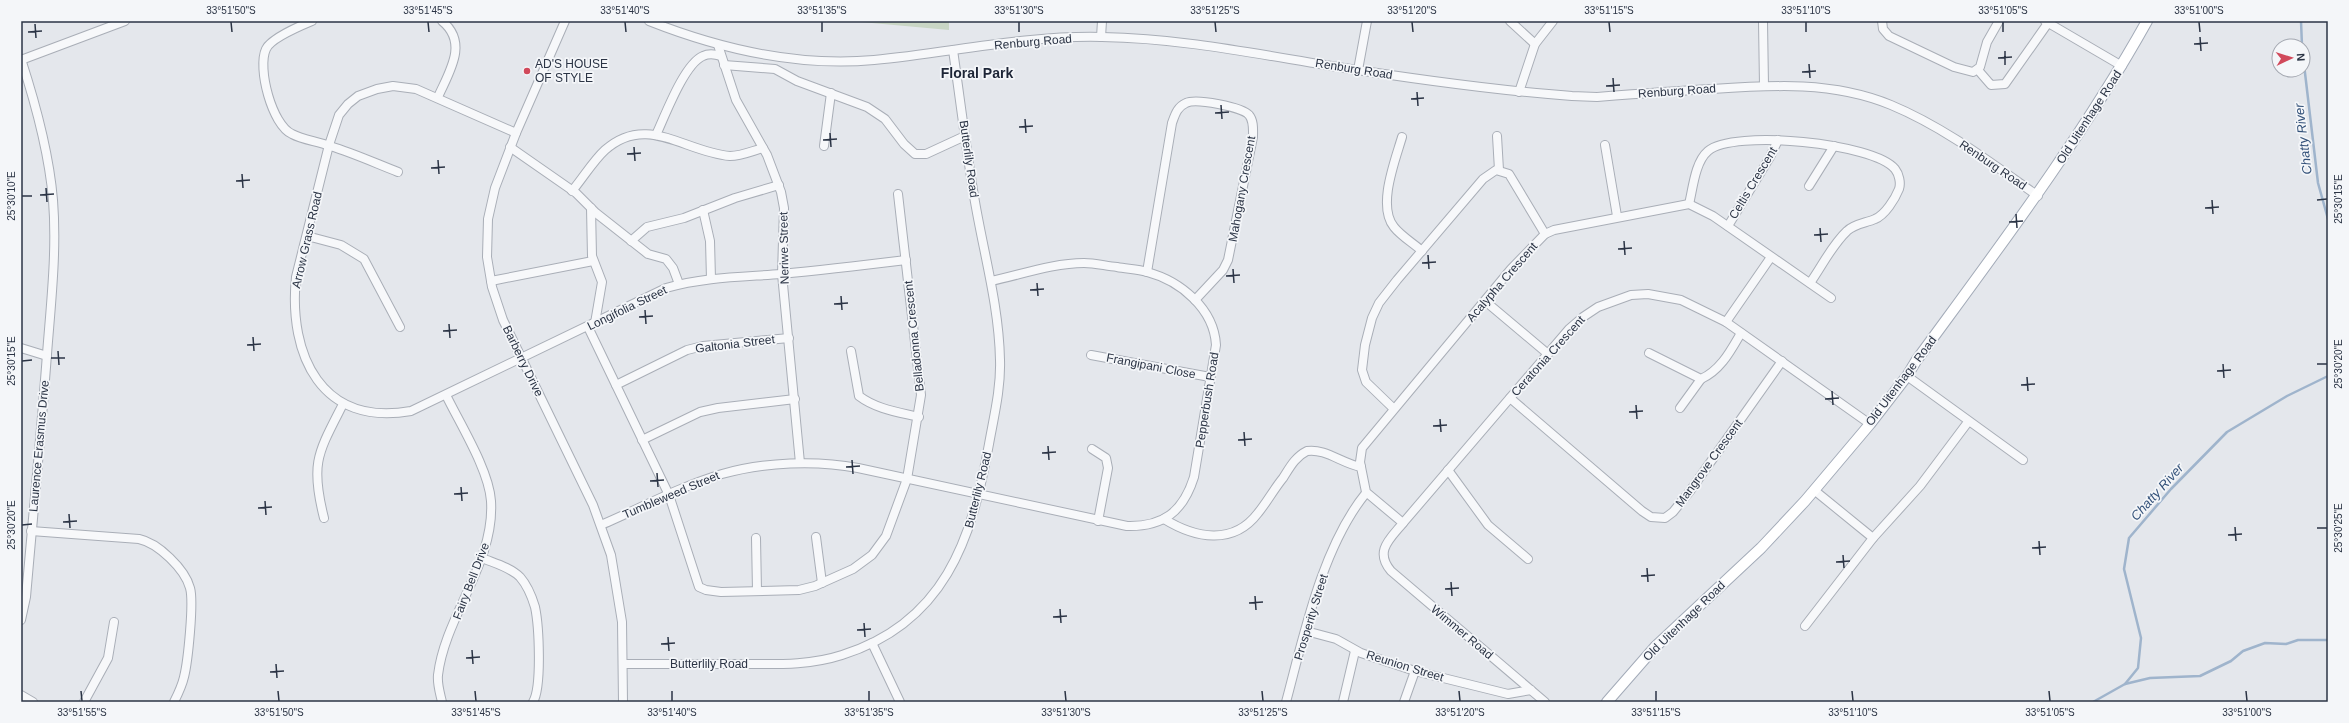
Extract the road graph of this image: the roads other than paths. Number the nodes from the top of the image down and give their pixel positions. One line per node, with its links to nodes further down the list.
1 (125, 21): 20 (street)
2 (312, 21): 35 (street)
3 (442, 21): 28 (street)
4 (565, 21): 29 (street, Barberry Drive)
5 (649, 21): 17 (street, Renburg Road)
6 (1102, 21): 15 (street)
7 (1367, 21): 23 (street)
8 (1510, 21): 16 (street)
9 (1553, 21): 16 (street)
10 (1763, 21): 25 (street)
11 (1882, 21): 24 (street)
12 (1999, 21): 24 (street)
13 (2147, 21): 22 (main road, Old Uitenhage Road)
14 (2046, 22): 22 (street); 24 (street)
15 (1101, 36): 18 (street, Renburg Road); 23 (street, Renburg Road)
16 (1535, 44): 26 (street)
17 (718, 45): 18 (street, Renburg Road); 19 (street, Neriwe Street)
18 (953, 50): 31 (street, Butterlily Road)
19 (721, 56): 21 (street, Neriwe Street); 30 (street)
20 (21, 59): 80 (street, Laurence Erasmus Drive)
21 (724, 65): 27 (street); 40 (street, Neriwe Street)
22 (2122, 66): 47 (main road, Old Uitenhage Road)
23 (1358, 70): 26 (street, Renburg Road)
24 (1978, 70)
25 (1764, 86): 26 (street, Renburg Road); 47 (street, Renburg Road)
26 (1519, 92)
27 (831, 93): 31 (street); 37 (street)
28 (438, 97): 29 (street, Arrow Grass Road); 35 (street, Arrow Grass Road)
29 (516, 133): 39 (street, Barberry Drive)
30 (656, 135): 40 (street); 45 (street)
31 (965, 136): 64 (street, Butterlily Road)
32 (1497, 136): 41 (street)
33 (1402, 137): 56 (street)
34 (1778, 140): 38 (street, Celtis Crescent); 48 (street, Celtis Crescent); 52 (street, Celtis Crescent)
35 (329, 145): 42 (street); 54 (street, Arrow Grass Road)
36 (1605, 145): 51 (street)
37 (824, 146)
38 (1834, 146): 44 (street); 65 (street, Celtis Crescent)
39 (510, 147): 45 (street); 63 (street, Barberry Drive)
40 (763, 148): 43 (street, Neriwe Street)
41 (1499, 170): 53 (street); 56 (street)
42 (398, 172)
43 (779, 185): 50 (street); 61 (street, Neriwe Street)
44 (1809, 186)
45 (572, 190): 49 (street)
46 (898, 194): 58 (street, Belladonna Crescent)
47 (2038, 196): 83 (main road, Old Uitenhage Road)
48 (1689, 204): 51 (street, Acalypha Crescent); 52 (street)
49 (591, 208): 55 (street); 59 (street)
50 (703, 210): 55 (street); 62 (street)
51 (1617, 216): 53 (street, Acalypha Crescent)
52 (1728, 226): 57 (street)
53 (1545, 234): 69 (street, Acalypha Crescent)
54 (307, 236): 72 (street); 90 (street, Arrow Grass Road)
55 (631, 240): 66 (street)
56 (1422, 251): 91 (street)
57 (1771, 257): 65 (street); 70 (street)
58 (906, 260): 61 (street, Longifolia Street); 93 (street, Belladonna Crescent)
59 (593, 261): 63 (street); 71 (street)
60 (1147, 272): 64 (street, Pepperbush Road); 68 (street, Pepperbush Road); 68 (street, Mahogany Crescent)
61 (782, 274): 62 (street, Longifolia Street); 74 (street, Neriwe Street)
62 (711, 279): 66 (street, Longifolia Street)
63 (490, 281): 81 (street, Barberry Drive)
64 (991, 282): 105 (street, Butterlily Road)
65 (1810, 283): 67 (street)
66 (679, 284): 71 (street, Longifolia Street)
67 (1831, 298)
68 (1195, 300): 84 (street, Pepperbush Road)
69 (1485, 301): 78 (street); 91 (street, Acalypha Crescent)
70 (1726, 322): 73 (street, Ceratonia Crescent); 78 (street, Ceratonia Crescent)
71 (591, 325): 81 (street, Longifolia Street); 86 (street, Belladonna Crescent)
72 (400, 327)
73 (1741, 332): 82 (street, Ceratonia Crescent); 85 (street)
74 (789, 338): 86 (street, Galtonia Street); 89 (street, Neriwe Street)
75 (21, 348): 80 (street)
76 (851, 351): 93 (street)
77 (1649, 353): 85 (street)
78 (1548, 354): 88 (street, Ceratonia Crescent)
79 (1091, 355): 84 (street, Frangipani Close)
80 (47, 356): 112 (street, Laurence Erasmus Drive)
81 (521, 358): 87 (street, Arrow Grass Road); 111 (street, Barberry Drive)
82 (1782, 361): 88 (street, Mangrove Crescent); 95 (street, Ceratonia Crescent)
83 (1907, 376): 94 (street); 95 (main road, Old Uitenhage Road)
84 (1210, 377): 108 (street, Pepperbush Road)
85 (1701, 379): 92 (street)
86 (616, 384): 96 (street, Belladonna Crescent)
87 (446, 396): 90 (street, Arrow Grass Road); 116 (street, Fairy Bell Drive)
88 (1510, 398): 101 (street, Ceratonia Crescent)
89 (795, 399): 96 (street); 99 (street, Neriwe Street)
90 (343, 404): 107 (street)
91 (1393, 408): 100 (street, Acalypha Crescent)
92 (1680, 408)
93 (919, 417): 102 (street, Belladonna Crescent)
94 (1968, 422): 98 (street); 115 (street)
95 (1870, 424): 103 (main road, Old Uitenhage Road)
96 (642, 440): 106 (street, Belladonna Crescent)
97 (1092, 449): 109 (street)
98 (2023, 460)
99 (800, 463): 102 (street, Tumbleweed Street); 106 (street, Tumbleweed Street)
100 (1361, 467): 104 (street, Acalypha Crescent); 108 (street)
101 (1448, 470): 110 (street, Ceratonia Crescent); 118 (street)
102 (908, 479): 105 (street, Tumbleweed Street); 119 (street, Belladonna Crescent)
103 (1814, 490): 115 (street); 142 (main road, Old Uitenhage Road)
104 (1366, 493): 110 (street); 124 (street, Prosperity Street)
105 (979, 494): 109 (street, Pepperbush Road); 125 (street, Butterlily Road)
106 (669, 495): 111 (street, Tumbleweed Street); 120 (street, Belladonna Crescent)
107 (324, 518)
108 (1164, 519): 109 (street, Pepperbush Road)
109 (1098, 521)
110 (1403, 522): 117 (street, Ceratonia Crescent)
111 (601, 525): 127 (street, Barberry Drive)
112 (31, 531): 121 (street, Laurence Erasmus Drive); 133 (street)
113 (816, 537): 119 (street)
114 (756, 538): 120 (street)
115 (1873, 538): 123 (street)
116 (482, 558): 134 (street, Fairy Bell Drive); 135 (street)
117 (1383, 558): 129 (street, Wimmer Road)
118 (1528, 559)
119 (822, 583): 120 (street, Belladonna Crescent)
120 (757, 591)
121 (21, 620)
122 (114, 622): 132 (street)
123 (1805, 626)
124 (1306, 630): 126 (street, Reunion Street); 138 (street, Prosperity Street)
125 (872, 643): 127 (street, Butterlily Road); 137 (street)
126 (1355, 651): 128 (street, Reunion Street); 139 (street)
127 (623, 664): 136 (street, Barberry Drive)
128 (1414, 671): 129 (street, Reunion Street); 140 (street)
129 (1531, 690): 141 (street, Wimmer Road)
130 (21, 695): 131 (street)
131 (33, 702)
132 (84, 702)
133 (174, 702)
134 (442, 702)
135 (533, 702)
136 (623, 702)
137 (900, 702)
138 (1286, 702)
139 (1343, 702)
140 (1404, 702)
141 (1545, 702)
142 (1607, 702)

